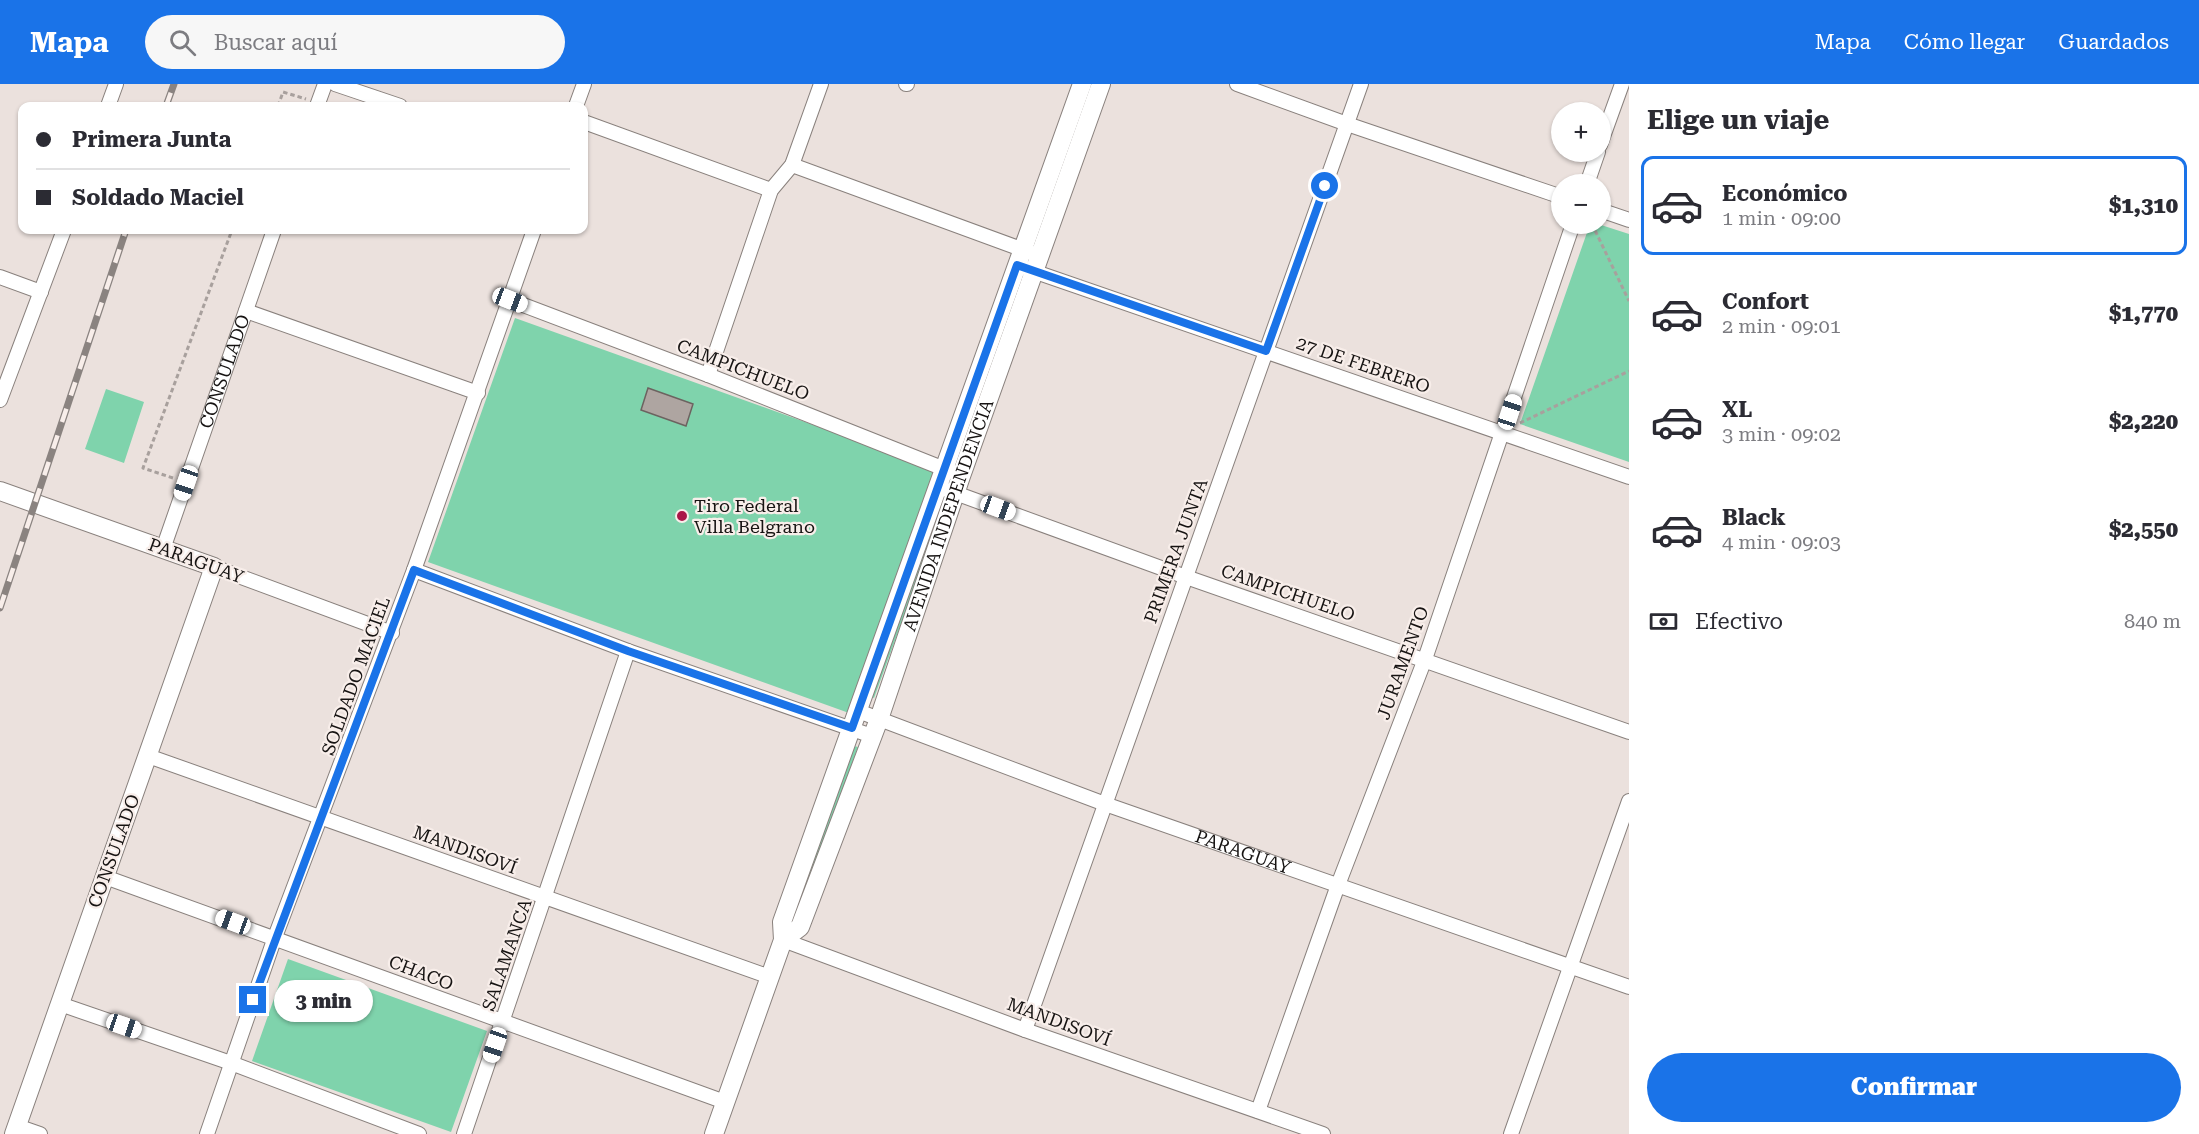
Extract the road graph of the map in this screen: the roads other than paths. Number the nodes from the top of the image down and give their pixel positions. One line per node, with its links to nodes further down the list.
1 (116, 84): 11 (street)
2 (325, 84): 12 (street)
3 (335, 84): 13 (street)
4 (584, 84): 14 (street)
5 (821, 84): 20 (street)
6 (1083, 84): 29 (street, AVENIDA INDEPENDENCIA)
7 (1101, 84): 30 (street, AVENIDA INDEPENDENCIA)
8 (1237, 84): 19 (street)
9 (1361, 84): 19 (street, PRIMERA JUNTA)
10 (1622, 84): 15 (street)
11 (109, 102)
12 (318, 102)
13 (388, 102)
14 (577, 102)
15 (1615, 104): 16 (street); 17 (street)
16 (1629, 108)
17 (1611, 115)
18 (588, 123): 21 (street)
19 (1347, 124): 22 (street); 35 (street, PRIMERA JUNTA)
20 (792, 165): 21 (street); 29 (street, 27 DE FEBRERO)
21 (771, 190): 36 (street)
22 (1551, 193)
23 (1611, 214): 24 (street)
24 (1629, 220)
25 (63, 234): 32 (street)
26 (273, 234): 34 (street, CONSULADO)
27 (533, 234): 33 (street, SOLDADO MACIEL)
28 (1570, 234): 39 (street, JURAMENTO)
29 (1020, 257): 30 (street, 27 DE FEBRERO); 40 (street, AVENIDA INDEPENDENCIA)
30 (1038, 264): 35 (street, 27 DE FEBRERO); 42 (street, AVENIDA INDEPENDENCIA)
31 (0, 278): 32 (street)
32 (41, 292): 38 (street)
33 (510, 300): 36 (street, CAMPICHUELO); 37 (street, SOLDADO MACIEL)
34 (246, 311): 37 (street); 45 (street, CONSULADO)
35 (1266, 351): 39 (street, 27 DE FEBRERO); 48 (street, PRIMERA JUNTA)
36 (708, 375): 40 (street, CAMPICHUELO)
37 (478, 393): 47 (street, SOLDADO MACIEL)
38 (0, 400)
39 (1503, 433): 41 (street, 27 DE FEBRERO); 51 (street, JURAMENTO)
40 (942, 469): 42 (street, CAMPICHUELO); 43 (street, AVENIDA INDEPENDENCIA)
41 (1629, 477)
42 (959, 484): 43 (street, CAMPICHUELO); 48 (street, CAMPICHUELO); 53 (street, AVENIDA INDEPENDENCIA)
43 (936, 487): 52 (street, AVENIDA INDEPENDENCIA)
44 (0, 491): 45 (street, PARAGUAY)
45 (164, 549): 46 (street, PARAGUAY)
46 (214, 567): 49 (street, PARAGUAY); 55 (street, CONSULADO)
47 (414, 570): 49 (street, SOLDADO MACIEL); 50 (street, PARAGUAY)
48 (1186, 577): 51 (street, CAMPICHUELO); 57 (street, PRIMERA JUNTA)
49 (392, 633): 58 (street, SOLDADO MACIEL)
50 (628, 651): 52 (street, PARAGUAY); 61 (street, SALAMANCA)
51 (1425, 659): 54 (street, CAMPICHUELO); 60 (street, JURAMENTO)
52 (855, 719): 53 (street, PARAGUAY); 63 (street, AVENIDA INDEPENDENCIA)
53 (875, 727): 57 (street, PARAGUAY); 63 (street, AVENIDA INDEPENDENCIA)
54 (1629, 732)
55 (148, 756): 58 (street, MANDISOVÍ); 59 (street, CONSULADO)
56 (1629, 801): 64 (street)
57 (1105, 804): 60 (street, PARAGUAY); 69 (street, PRIMERA JUNTA)
58 (323, 816): 61 (street, MANDISOVÍ); 62 (street, SOLDADO MACIEL)
59 (105, 877): 62 (street, CHACO); 67 (street, CONSULADO)
60 (1338, 885): 64 (street, PARAGUAY); 72 (street, JURAMENTO)
61 (545, 898): 65 (street, MANDISOVÍ); 68 (street, SALAMANCA)
62 (275, 937): 68 (street, CHACO); 70 (street, SOLDADO MACIEL)
63 (783, 940): 65 (street, AVENIDA INDEPENDENCIA); 69 (street, MANDISOVÍ)
64 (1570, 966): 66 (street, PARAGUAY); 80 (street)
65 (770, 977): 71 (street, AVENIDA INDEPENDENCIA)
66 (1629, 987)
67 (60, 1004): 70 (street); 73 (street, CONSULADO)
68 (502, 1023): 71 (street, CHACO); 77 (street, SALAMANCA)
69 (1025, 1030): 72 (street, MANDISOVÍ)
70 (231, 1063): 75 (street, SOLDADO MACIEL); 76 (street)
71 (725, 1102): 78 (street, AVENIDA INDEPENDENCIA)
72 (1258, 1111): 79 (street, MANDISOVÍ)
73 (15, 1130): 74 (street)
74 (40, 1134)
75 (207, 1134)
76 (419, 1134)
77 (464, 1134)
78 (714, 1134)
79 (1323, 1134)
80 (1511, 1134)

